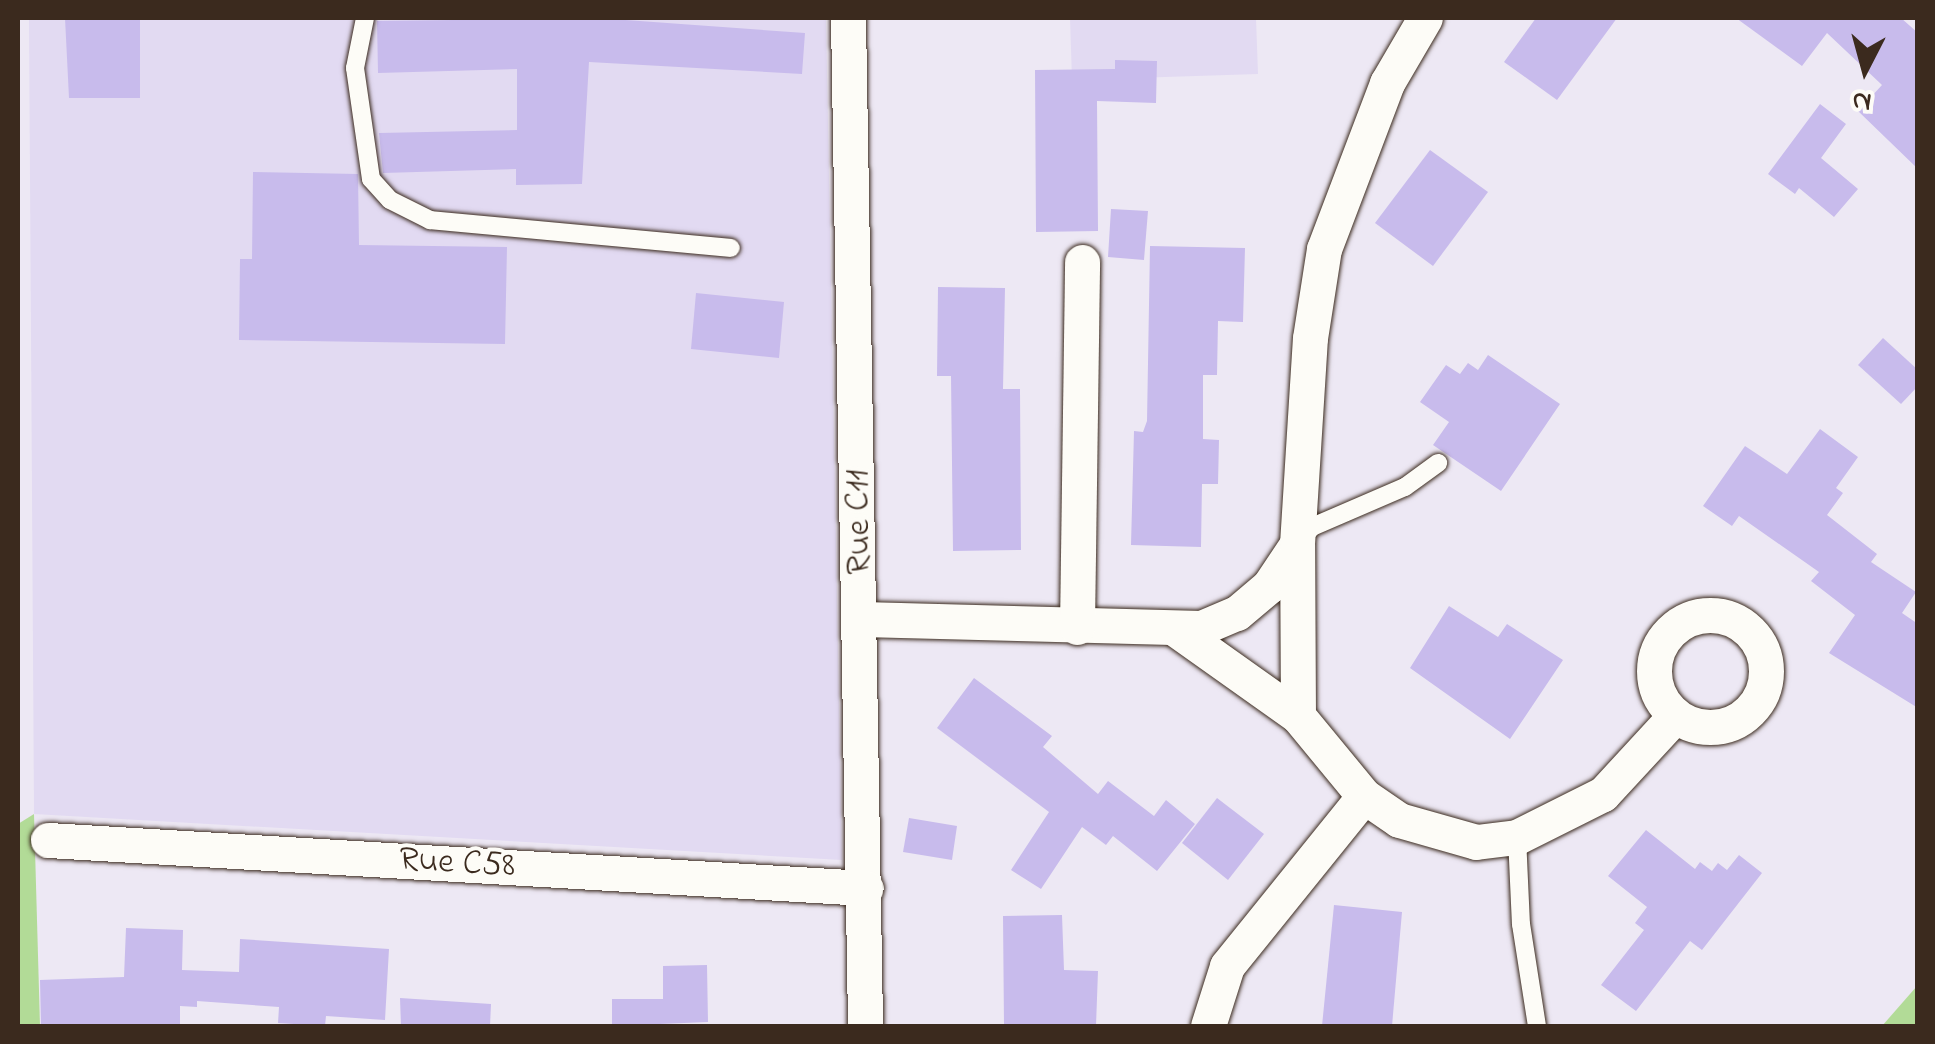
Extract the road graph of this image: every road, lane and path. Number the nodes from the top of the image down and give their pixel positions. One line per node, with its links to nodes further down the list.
1 (365, 18): 4 (lane)
2 (848, 18): 8 (street, Rue C11)
3 (1426, 18): 7 (street)
4 (731, 248)
5 (1082, 262): 9 (street)
6 (1438, 463): 7 (lane)
7 (1297, 544): 10 (street); 11 (street)
8 (862, 620): 9 (street); 16 (street, Rue C11)
9 (1078, 627): 10 (street)
10 (1174, 628): 11 (street)
11 (1298, 716): 13 (street)
12 (1675, 716): 14 (street)
13 (1364, 796): 14 (street); 18 (street)
14 (1517, 837): 19 (lane)
15 (48, 840): 16 (street, Rue C58)
16 (866, 888): 17 (street, Rue C11)
17 (865, 1026)
18 (1208, 1026)
19 (1537, 1026)

